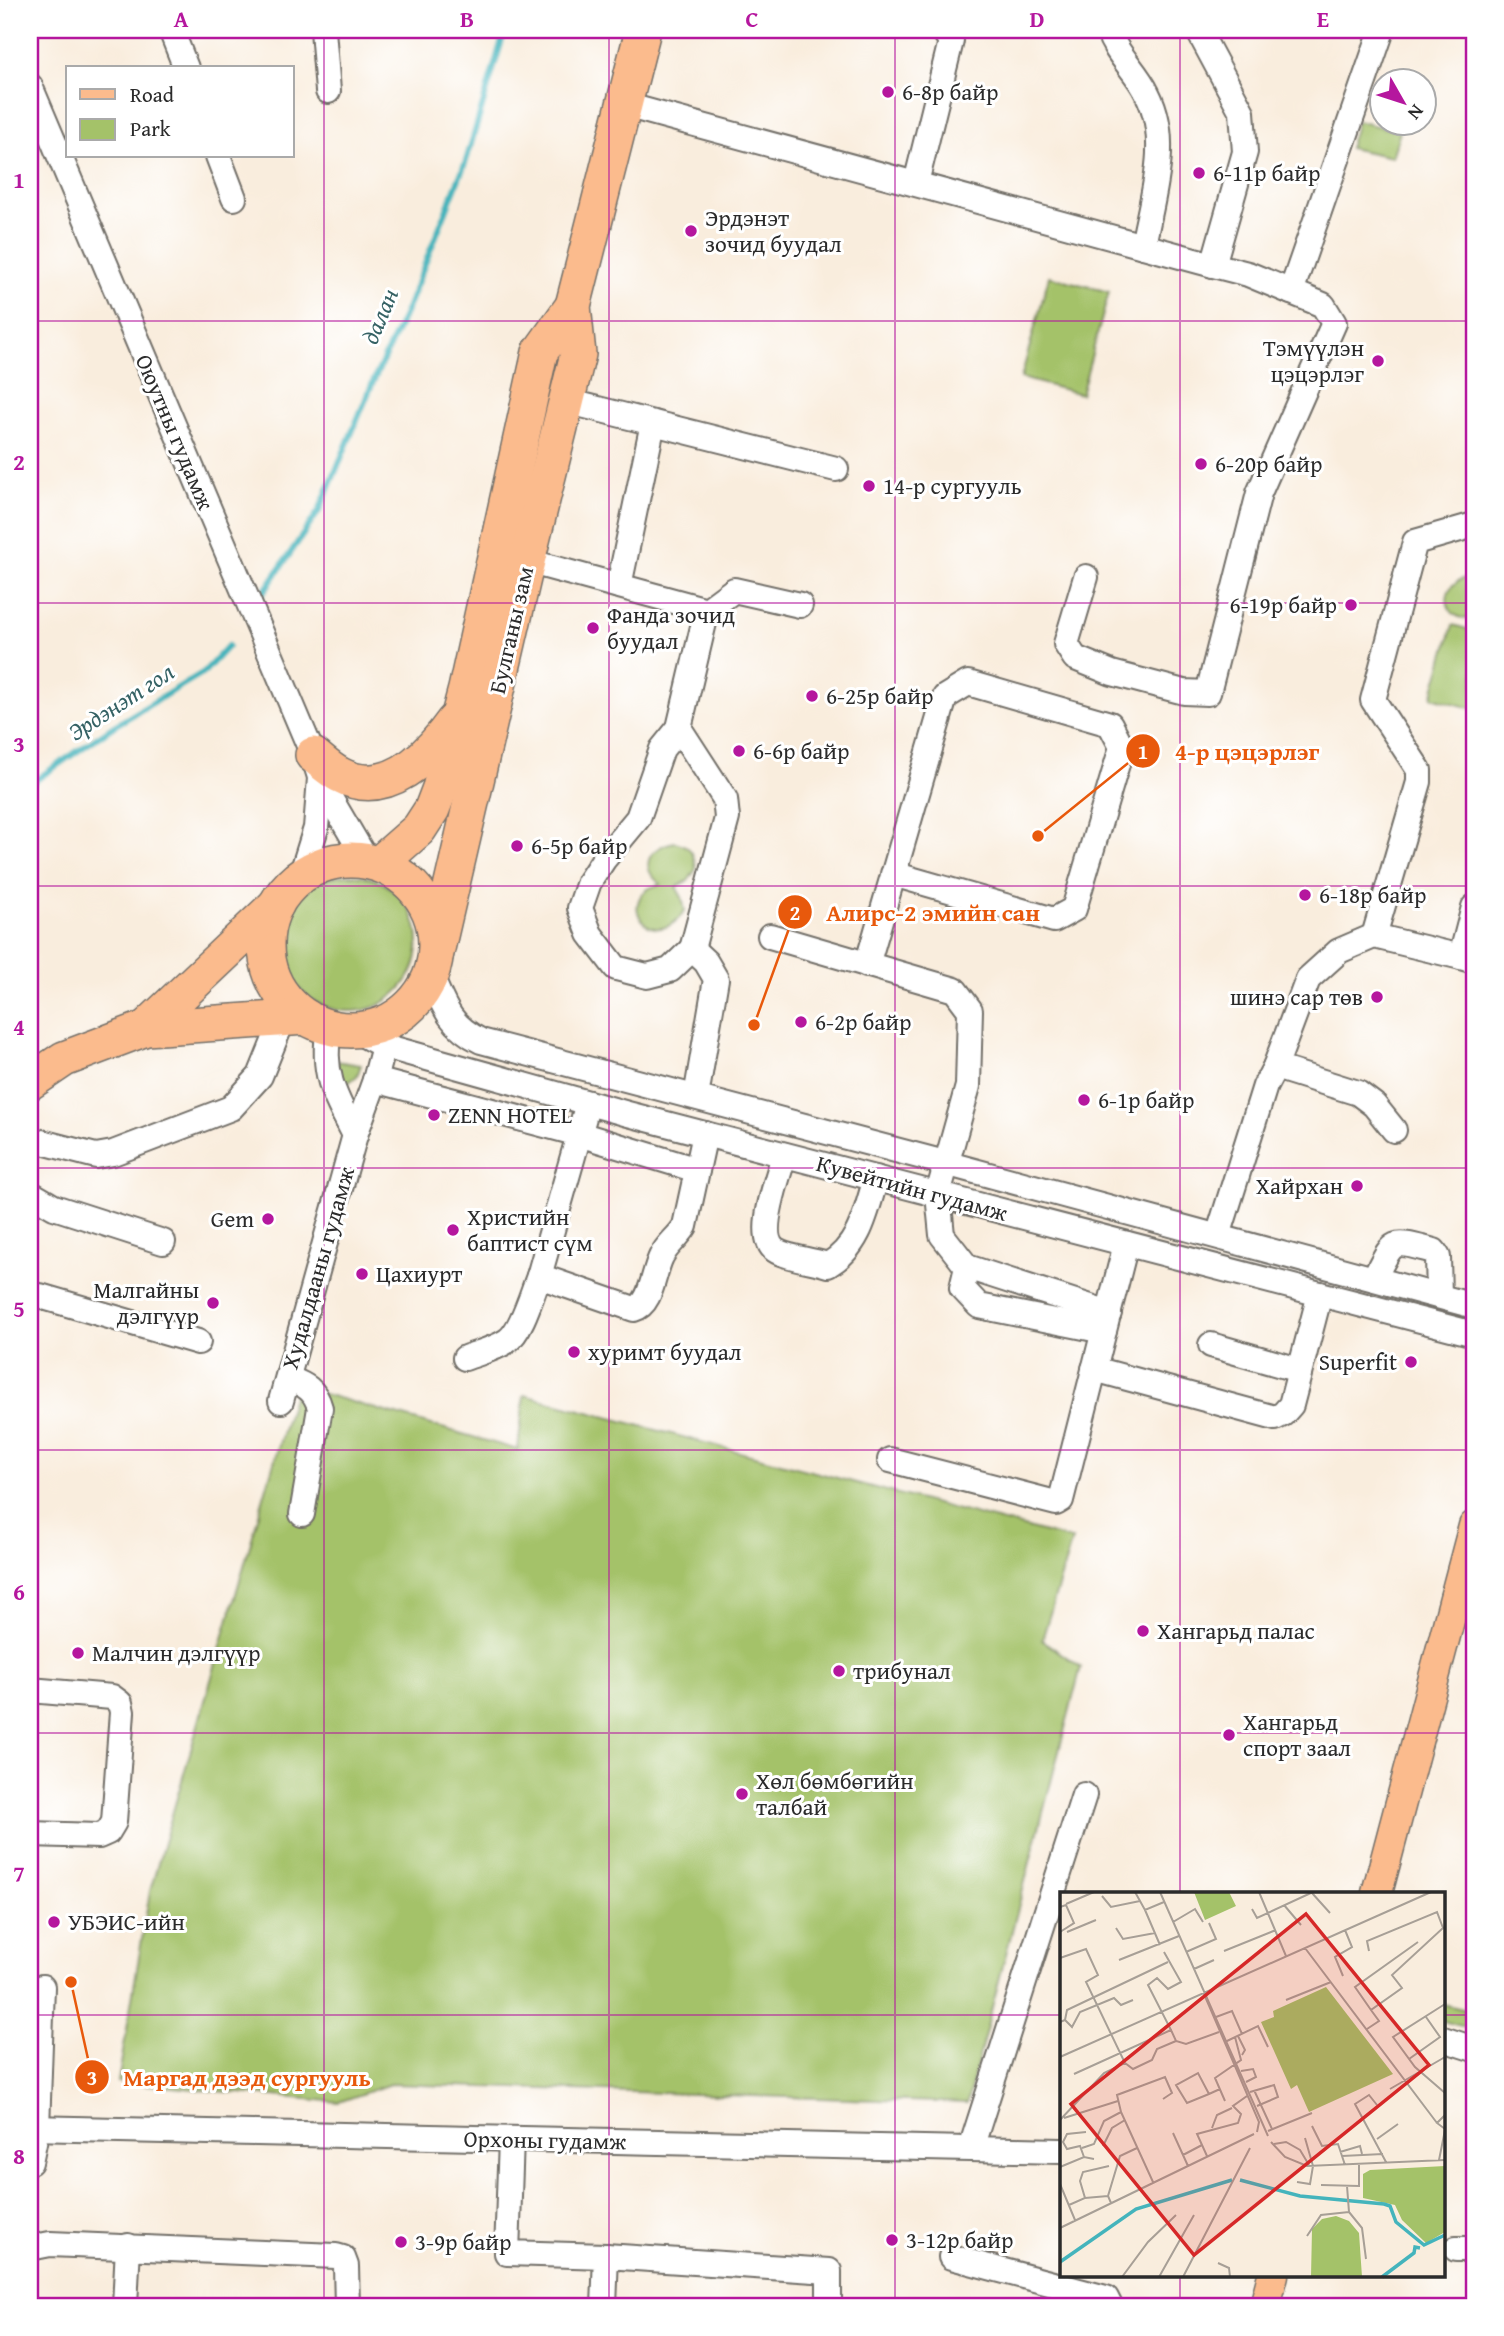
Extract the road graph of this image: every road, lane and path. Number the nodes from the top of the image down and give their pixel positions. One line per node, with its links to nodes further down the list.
1 (171, 30): 8 (street)
2 (323, 30): 10 (street)
3 (643, 30): 11 (highway, Булганы зам)
4 (943, 30): 13 (street)
5 (1108, 30): 15 (street)
6 (1198, 30): 16 (street)
7 (1381, 30): 17 (street)
8 (185, 66)
9 (30, 86): 30 (street, Оюутны гудамж)
10 (328, 91)
11 (625, 105): 13 (street); 18 (highway, Булганы зам)
12 (220, 158): 14 (street)
13 (916, 183): 15 (street)
14 (234, 198)
15 (1143, 246): 16 (street)
16 (1213, 265): 17 (street)
17 (1291, 292): 24 (street)
18 (573, 306): 19 (highway, Булганы зам); 28 (highway, Булганы зам)
19 (566, 401): 20 (street); 23 (highway, Булганы зам)
20 (653, 423): 21 (street); 25 (street)
21 (836, 469)
22 (1474, 525): 37 (street)
23 (527, 561): 25 (street); 40 (highway, Булганы зам)
24 (1086, 577)
25 (619, 586): 27 (street)
26 (800, 605): 27 (street)
27 (707, 610): 29 (street)
28 (460, 712): 30 (highway); 31 (highway, Булганы зам)
29 (679, 728): 38 (street); 38 (street)
30 (316, 766): 31 (street, Оюутны гудамж); 33 (street)
31 (373, 862): 33 (highway); 40 (highway)
32 (893, 874): 32 (street); 41 (street)
33 (301, 876): 34 (highway)
34 (276, 905): 42 (highway); 43 (highway)
35 (1474, 907): 39 (street)
36 (770, 936): 41 (street)
37 (1374, 936): 39 (street); 44 (street)
38 (692, 950): 47 (street)
39 (1468, 959)
40 (433, 965): 43 (highway); 47 (street, Кувейтийн гудамж)
41 (867, 965): 55 (street)
42 (146, 1028): 43 (highway); 46 (highway)
43 (331, 1028): 45 (street, Худалдааны гудамж); 48 (street, Кувейтийн гудамж); 52 (street, Худалдааны гудамж); 53 (street)
44 (1275, 1067): 49 (street); 60 (street)
45 (375, 1080): 50 (street); 52 (street, Худалдааны гудамж)
46 (30, 1082)
47 (696, 1097): 55 (street, Кувейтийн гудамж)
48 (587, 1103): 50 (street); 51 (street, Кувейтийн гудамж)
49 (1394, 1130)
50 (579, 1134): 56 (street); 64 (street)
51 (705, 1134): 54 (street, Кувейтийн гудамж); 56 (street)
52 (355, 1135): 78 (street, Худалдааны гудамж)
53 (30, 1139)
54 (784, 1155): 57 (street, Кувейтийн гудамж); 57 (street)
55 (945, 1163): 59 (street); 60 (street, Кувейтийн гудамж)
56 (697, 1170): 64 (street)
57 (876, 1178): 59 (street, Кувейтийн гудамж)
58 (30, 1193): 61 (street)
59 (938, 1194): 62 (street, Кувейтийн гудамж); 63 (street)
60 (1218, 1236): 65 (street, Кувейтийн гудамж)
61 (163, 1242)
62 (1126, 1244): 66 (street, Кувейтийн гудамж); 70 (street)
63 (967, 1267): 70 (street); 70 (street)
64 (539, 1276): 74 (street)
65 (1374, 1278): 67 (street, Кувейтийн гудамж); 67 (street)
66 (1320, 1294): 71 (street, Кувейтийн гудамж); 76 (street)
67 (1439, 1296): 69 (street, Кувейтийн гудамж)
68 (30, 1299): 72 (street)
69 (1474, 1306)
70 (1106, 1322): 75 (street)
71 (1474, 1334)
72 (198, 1342)
73 (1211, 1345): 76 (street)
74 (465, 1357)
75 (1094, 1369): 76 (street); 77 (street)
76 (1299, 1370)
77 (890, 1460)
78 (302, 1514)
79 (1474, 1526): 83 (main road)
80 (30, 1690): 82 (street)
81 (1084, 1795): 89 (street)
82 (30, 1834)
83 (1377, 1892)
84 (42, 1987): 87 (street)
85 (1444, 2039): 86 (street)
86 (1474, 2049)
87 (34, 2128): 88 (street, Орхоны гудамж); 91 (street)
88 (511, 2139): 89 (street, Орхоны гудамж); 94 (street)
89 (971, 2148): 90 (street, Орхоны гудамж)
90 (1060, 2151)
91 (30, 2162)
92 (128, 2246): 93 (street); 97 (street); 98 (street)
93 (30, 2248)
94 (606, 2256): 99 (street); 100 (street)
95 (951, 2257): 101 (street)
96 (1273, 2276): 102 (main road)
97 (125, 2306)
98 (347, 2306)
99 (604, 2306)
100 (829, 2306)
101 (1110, 2306)
102 (1265, 2306)

